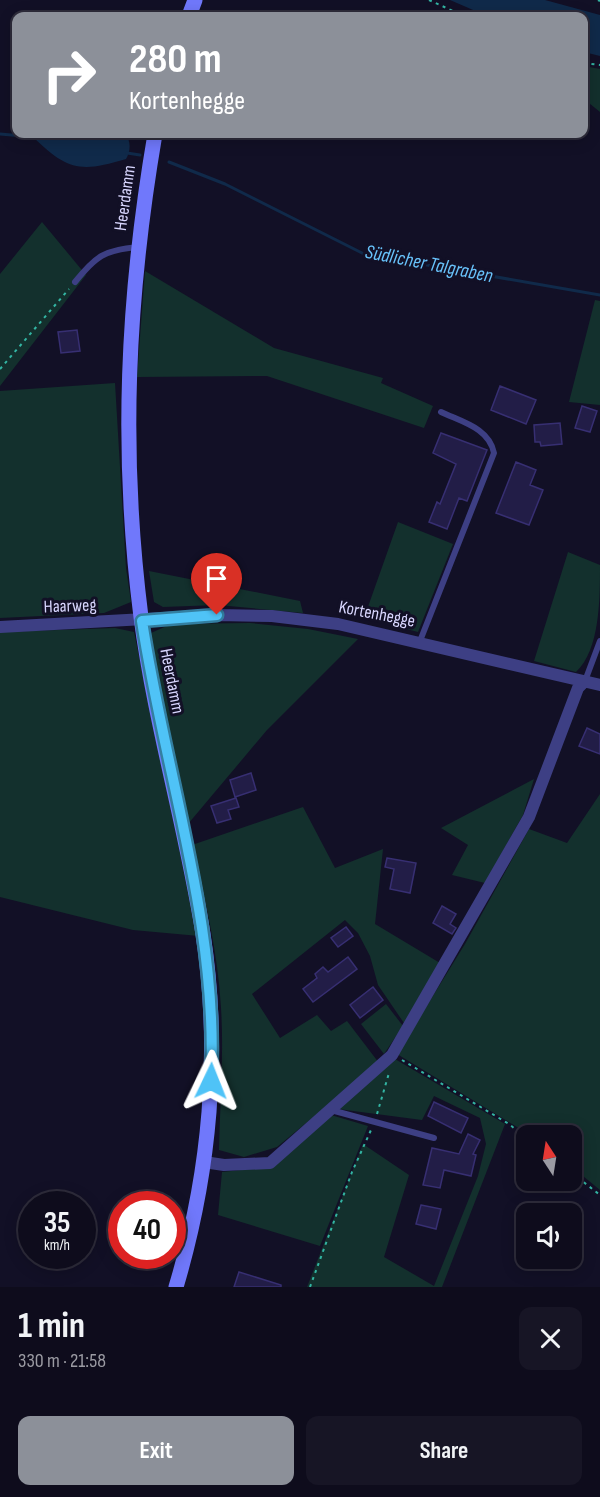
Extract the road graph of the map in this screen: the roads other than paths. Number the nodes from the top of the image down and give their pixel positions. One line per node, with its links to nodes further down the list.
1 (154, 138): 2 (street, Heerdamm)
2 (138, 247): 3 (lane); 5 (street, Heerdamm)
3 (75, 282)
4 (441, 412): 7 (lane)
5 (142, 621): 6 (street, Haarweg); 7 (street, Kortenhegge); 13 (street, Heerdamm)
6 (0, 627)
7 (420, 641): 9 (street, Kortenhegge)
8 (600, 641): 9 (lane)
9 (585, 681): 10 (street, Kortenhegge); 11 (street)
10 (600, 685)
11 (331, 1110): 12 (lane); 13 (street)
12 (434, 1138)
13 (204, 1162): 14 (street, Heerdamm)
14 (176, 1287)

